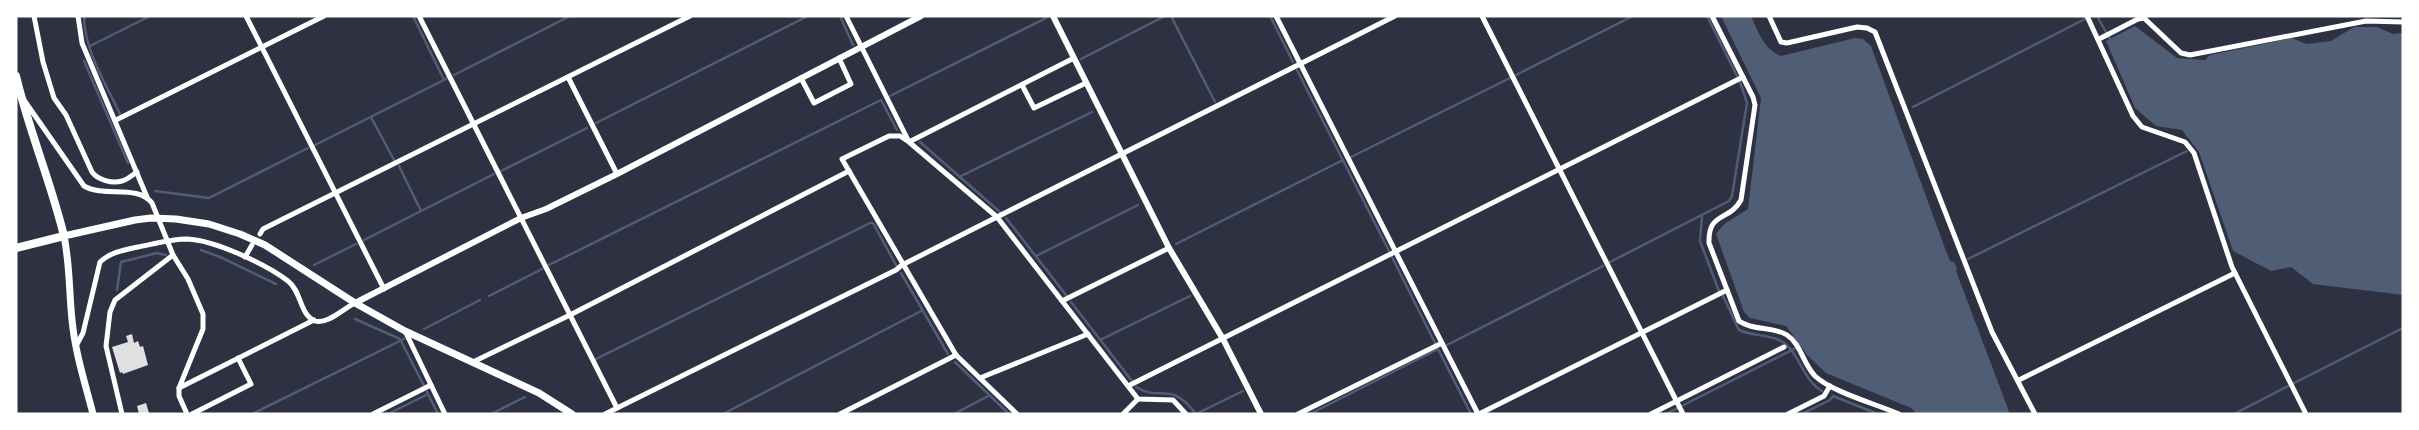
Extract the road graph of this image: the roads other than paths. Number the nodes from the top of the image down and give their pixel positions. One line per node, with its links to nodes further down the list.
1 (34, 16): 36 (street)
2 (78, 16): 30 (street)
3 (246, 16): 18 (street)
4 (324, 16): 18 (street)
5 (420, 16): 31 (street)
6 (690, 16): 24 (street)
7 (846, 16): 19 (street)
8 (921, 16): 19 (street)
9 (1053, 16): 21 (street)
10 (1276, 16): 22 (street)
11 (1395, 16): 22 (street)
12 (1482, 16): 34 (street)
13 (1712, 16): 25 (street)
14 (1769, 16): 70 (street)
15 (2088, 16): 17 (street)
16 (2403, 22): 17 (street)
17 (2100, 38): 52 (street)
18 (262, 47): 30 (street); 38 (street)
19 (861, 47): 20 (street); 32 (street)
20 (839, 58): 26 (street); 26 (street)
21 (1074, 58): 27 (street); 28 (street)
22 (1300, 64): 33 (street); 48 (street)
23 (16, 76): 29 (main road)
24 (568, 77): 31 (street); 37 (street)
25 (1743, 77): 34 (street); 54 (street)
26 (801, 78): 37 (street)
27 (1086, 83): 28 (street); 33 (street)
28 (1022, 85): 32 (street)
29 (21, 97): 39 (street); 43 (main road)
30 (116, 120): 36 (street)
31 (474, 125): 38 (street); 41 (street)
32 (909, 142): 35 (street); 40 (street)
33 (1122, 154): 40 (street); 47 (street)
34 (1559, 169): 48 (street); 60 (street)
35 (849, 171): 51 (street); 57 (street)
36 (137, 172): 39 (street)
37 (617, 174): 41 (street)
38 (336, 193): 42 (street); 53 (street)
39 (147, 197): 44 (street)
40 (997, 217): 51 (street); 55 (street)
41 (521, 218): 53 (street); 57 (street)
42 (260, 234)
43 (64, 236): 46 (main road); 56 (main road); 64 (main road)
44 (169, 242): 49 (street); 50 (street); 64 (street)
45 (252, 245): 50 (street)
46 (16, 248)
47 (1169, 248): 55 (street); 62 (street)
48 (1395, 251): 62 (street); 63 (street)
49 (173, 255): 74 (street); 80 (street)
50 (245, 257): 58 (street)
51 (902, 265): 66 (street); 77 (street)
52 (2235, 273): 70 (street); 98 (street)
53 (384, 289): 56 (street)
54 (1727, 290): 60 (street); 73 (street)
55 (1062, 301): 61 (street)
56 (355, 303): 58 (street); 59 (main road)
57 (570, 315): 68 (street); 77 (street)
58 (314, 320): 67 (street)
59 (405, 331): 68 (main road); 71 (street)
60 (1641, 332): 76 (street); 93 (street)
61 (1088, 334): 69 (street); 72 (street)
62 (1223, 338): 72 (street); 91 (street)
63 (1442, 343): 92 (street); 93 (street)
64 (76, 347): 79 (main road)
65 (1784, 347): 76 (street)
66 (956, 355): 69 (street); 87 (street)
67 (238, 358): 74 (street); 82 (street)
68 (473, 362): 85 (main road)
69 (980, 378): 88 (street)
70 (2019, 380): 97 (street)
71 (431, 385): 83 (street); 84 (street)
72 (1128, 386): 75 (street)
73 (1830, 386): 95 (street); 96 (street)
74 (179, 388): 81 (street)
75 (1138, 399): 89 (street); 90 (street)
76 (1677, 402): 78 (street); 94 (street)
77 (617, 408): 86 (street)
78 (1682, 412)
79 (93, 414)
80 (122, 414)
81 (187, 414)
82 (192, 414)
83 (373, 414)
84 (445, 414)
85 (572, 414)
86 (605, 414)
87 (840, 414)
88 (1017, 414)
89 (1123, 414)
90 (1186, 414)
91 (1261, 414)
92 (1298, 414)
93 (1479, 414)
94 (1651, 414)
95 (1788, 414)
96 (1899, 414)
97 (2035, 414)
98 (2306, 414)

